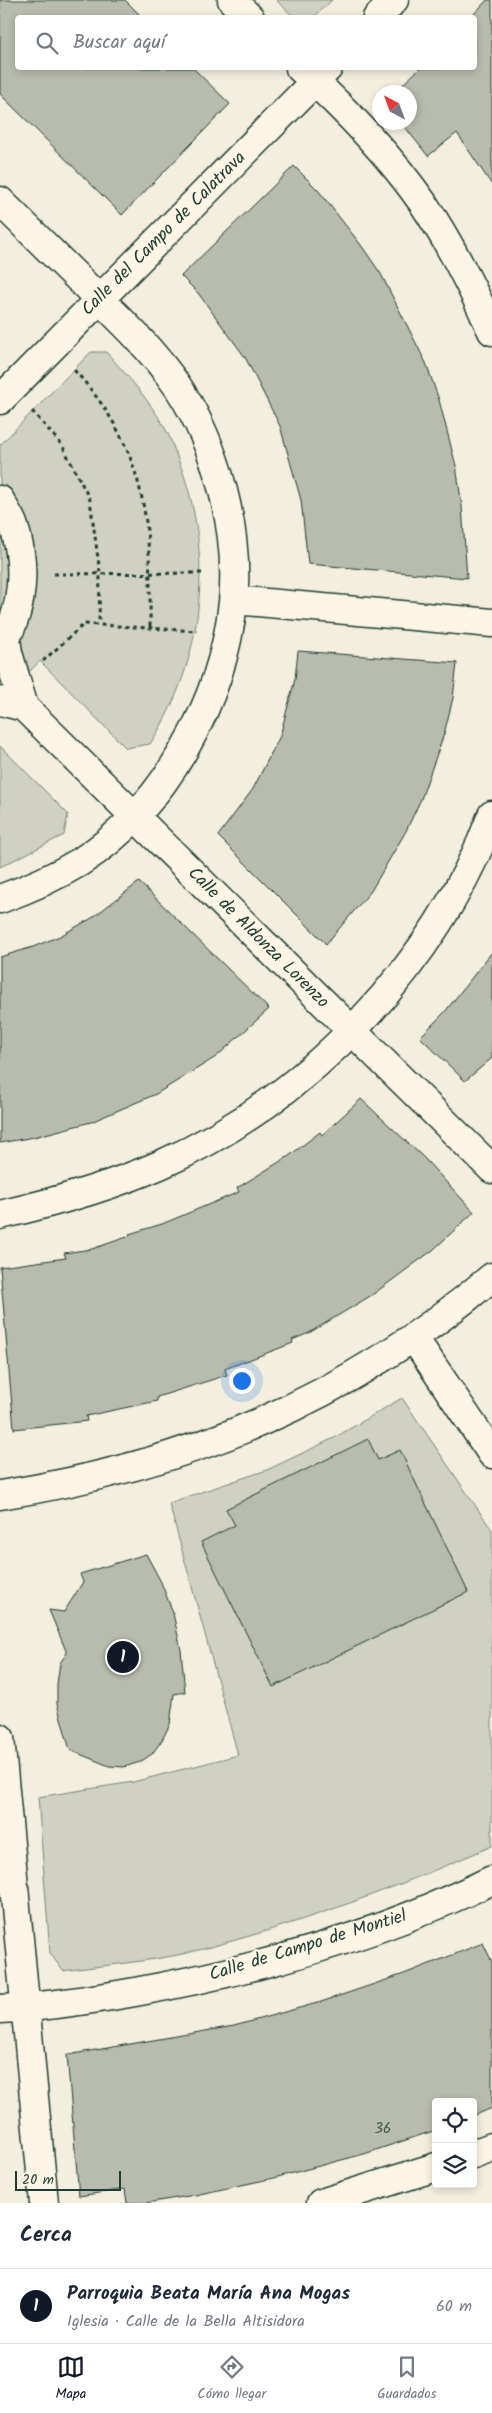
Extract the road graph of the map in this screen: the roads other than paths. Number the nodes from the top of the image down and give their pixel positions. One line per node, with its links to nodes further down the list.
1 (232, 0): 3 (street)
2 (394, 0): 4 (street)
3 (247, 15)
4 (380, 15)
5 (314, 72): 7 (street, Calle del Campo de Calatrava); 8 (street)
6 (0, 201): 7 (street)
7 (99, 298): 9 (street, Calle del Campo de Calatrava); 11 (street)
8 (492, 331)
9 (0, 400)
10 (0, 500): 13 (street)
11 (234, 600): 12 (street); 15 (street)
12 (492, 623)
13 (3, 643): 14 (street, Calle de Aldonza Lorenzo)
14 (12, 704): 15 (street, Calle de Aldonza Lorenzo)
15 (134, 816): 17 (street); 18 (street, Calle de Aldonza Lorenzo)
16 (492, 816): 18 (street)
17 (0, 899)
18 (353, 1031): 19 (street, Calle de Aldonza Lorenzo); 20 (street)
19 (492, 1169)
20 (0, 1215)
21 (492, 1277): 22 (street)
22 (414, 1338): 23 (street); 24 (street)
23 (492, 1454)
24 (0, 1495)
25 (0, 1738): 27 (street)
26 (492, 1880): 27 (street, Calle de Campo de Montiel)
27 (13, 2009): 31 (street)
28 (492, 2147): 29 (street)
29 (477, 2153)
30 (432, 2168): 32 (street)
31 (44, 2203)
32 (321, 2203)

